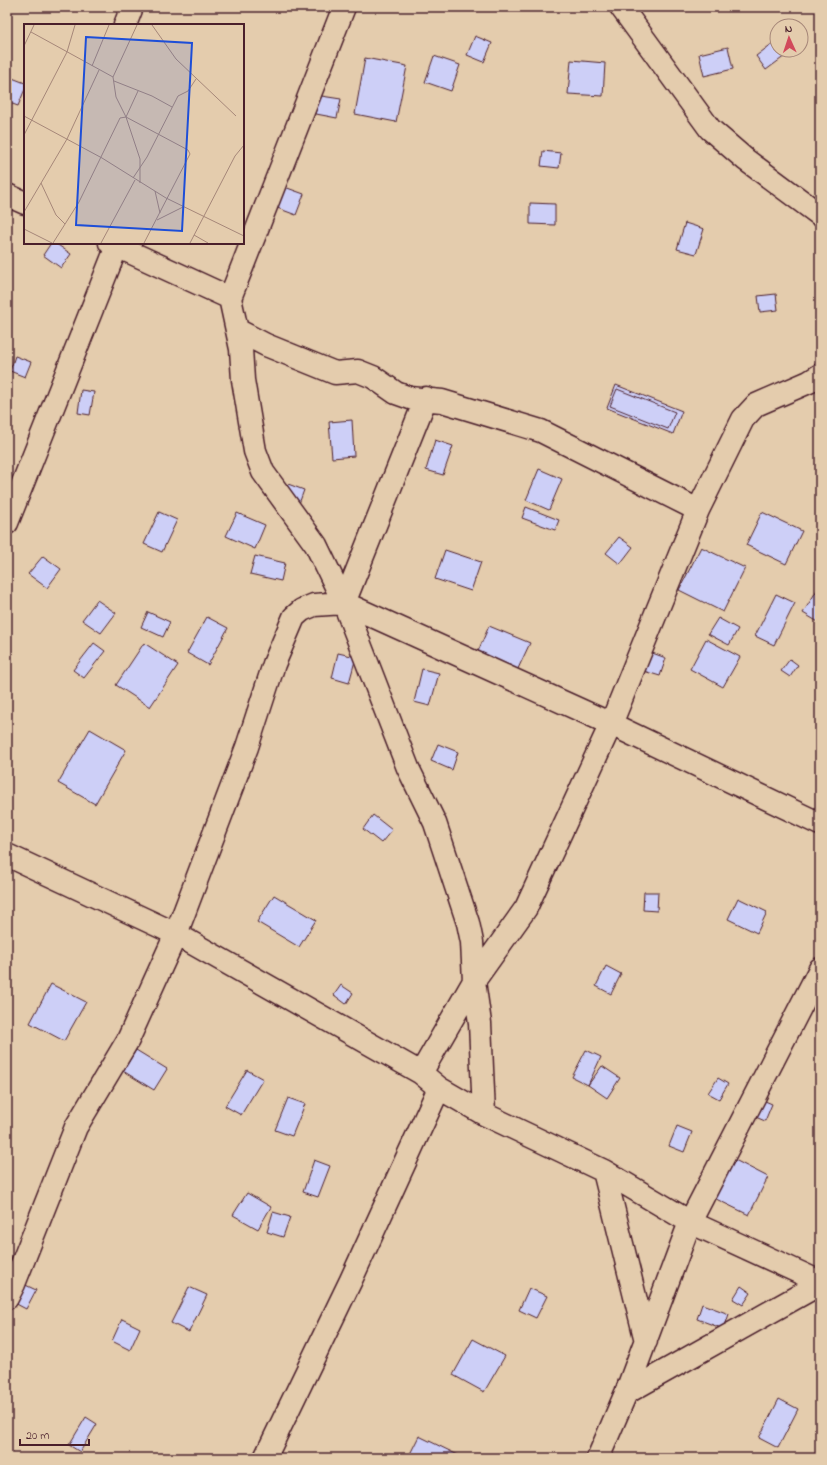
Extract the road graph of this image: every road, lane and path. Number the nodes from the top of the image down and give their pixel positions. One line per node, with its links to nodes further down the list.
1 (132, 7): 4 (street)
2 (344, 7): 9 (street)
3 (621, 7): 7 (street)
4 (125, 24)
5 (7, 195): 6 (street)
6 (24, 203)
7 (820, 215)
8 (114, 245): 9 (street); 14 (street)
9 (230, 298): 10 (street)
10 (237, 330): 12 (street); 15 (street)
11 (820, 375): 13 (street)
12 (426, 398): 13 (street); 16 (street)
13 (698, 510): 18 (street)
14 (7, 522)
15 (334, 582): 16 (street); 17 (street)
16 (344, 603): 17 (street); 18 (street); 23 (street)
17 (314, 605): 21 (street)
18 (611, 724): 19 (street); 23 (street)
19 (820, 824)
20 (7, 855): 21 (street)
21 (176, 934): 24 (street); 30 (street)
22 (820, 969): 28 (street)
23 (474, 981): 24 (street); 26 (street)
24 (421, 1073): 25 (street)
25 (439, 1088): 26 (street); 33 (street)
26 (484, 1114): 27 (street)
27 (604, 1171): 28 (street); 31 (street)
28 (690, 1222): 29 (street); 31 (street)
29 (820, 1283): 32 (street)
30 (7, 1298)
31 (646, 1341): 32 (street)
32 (626, 1393): 34 (street)
33 (266, 1458)
34 (598, 1458)

